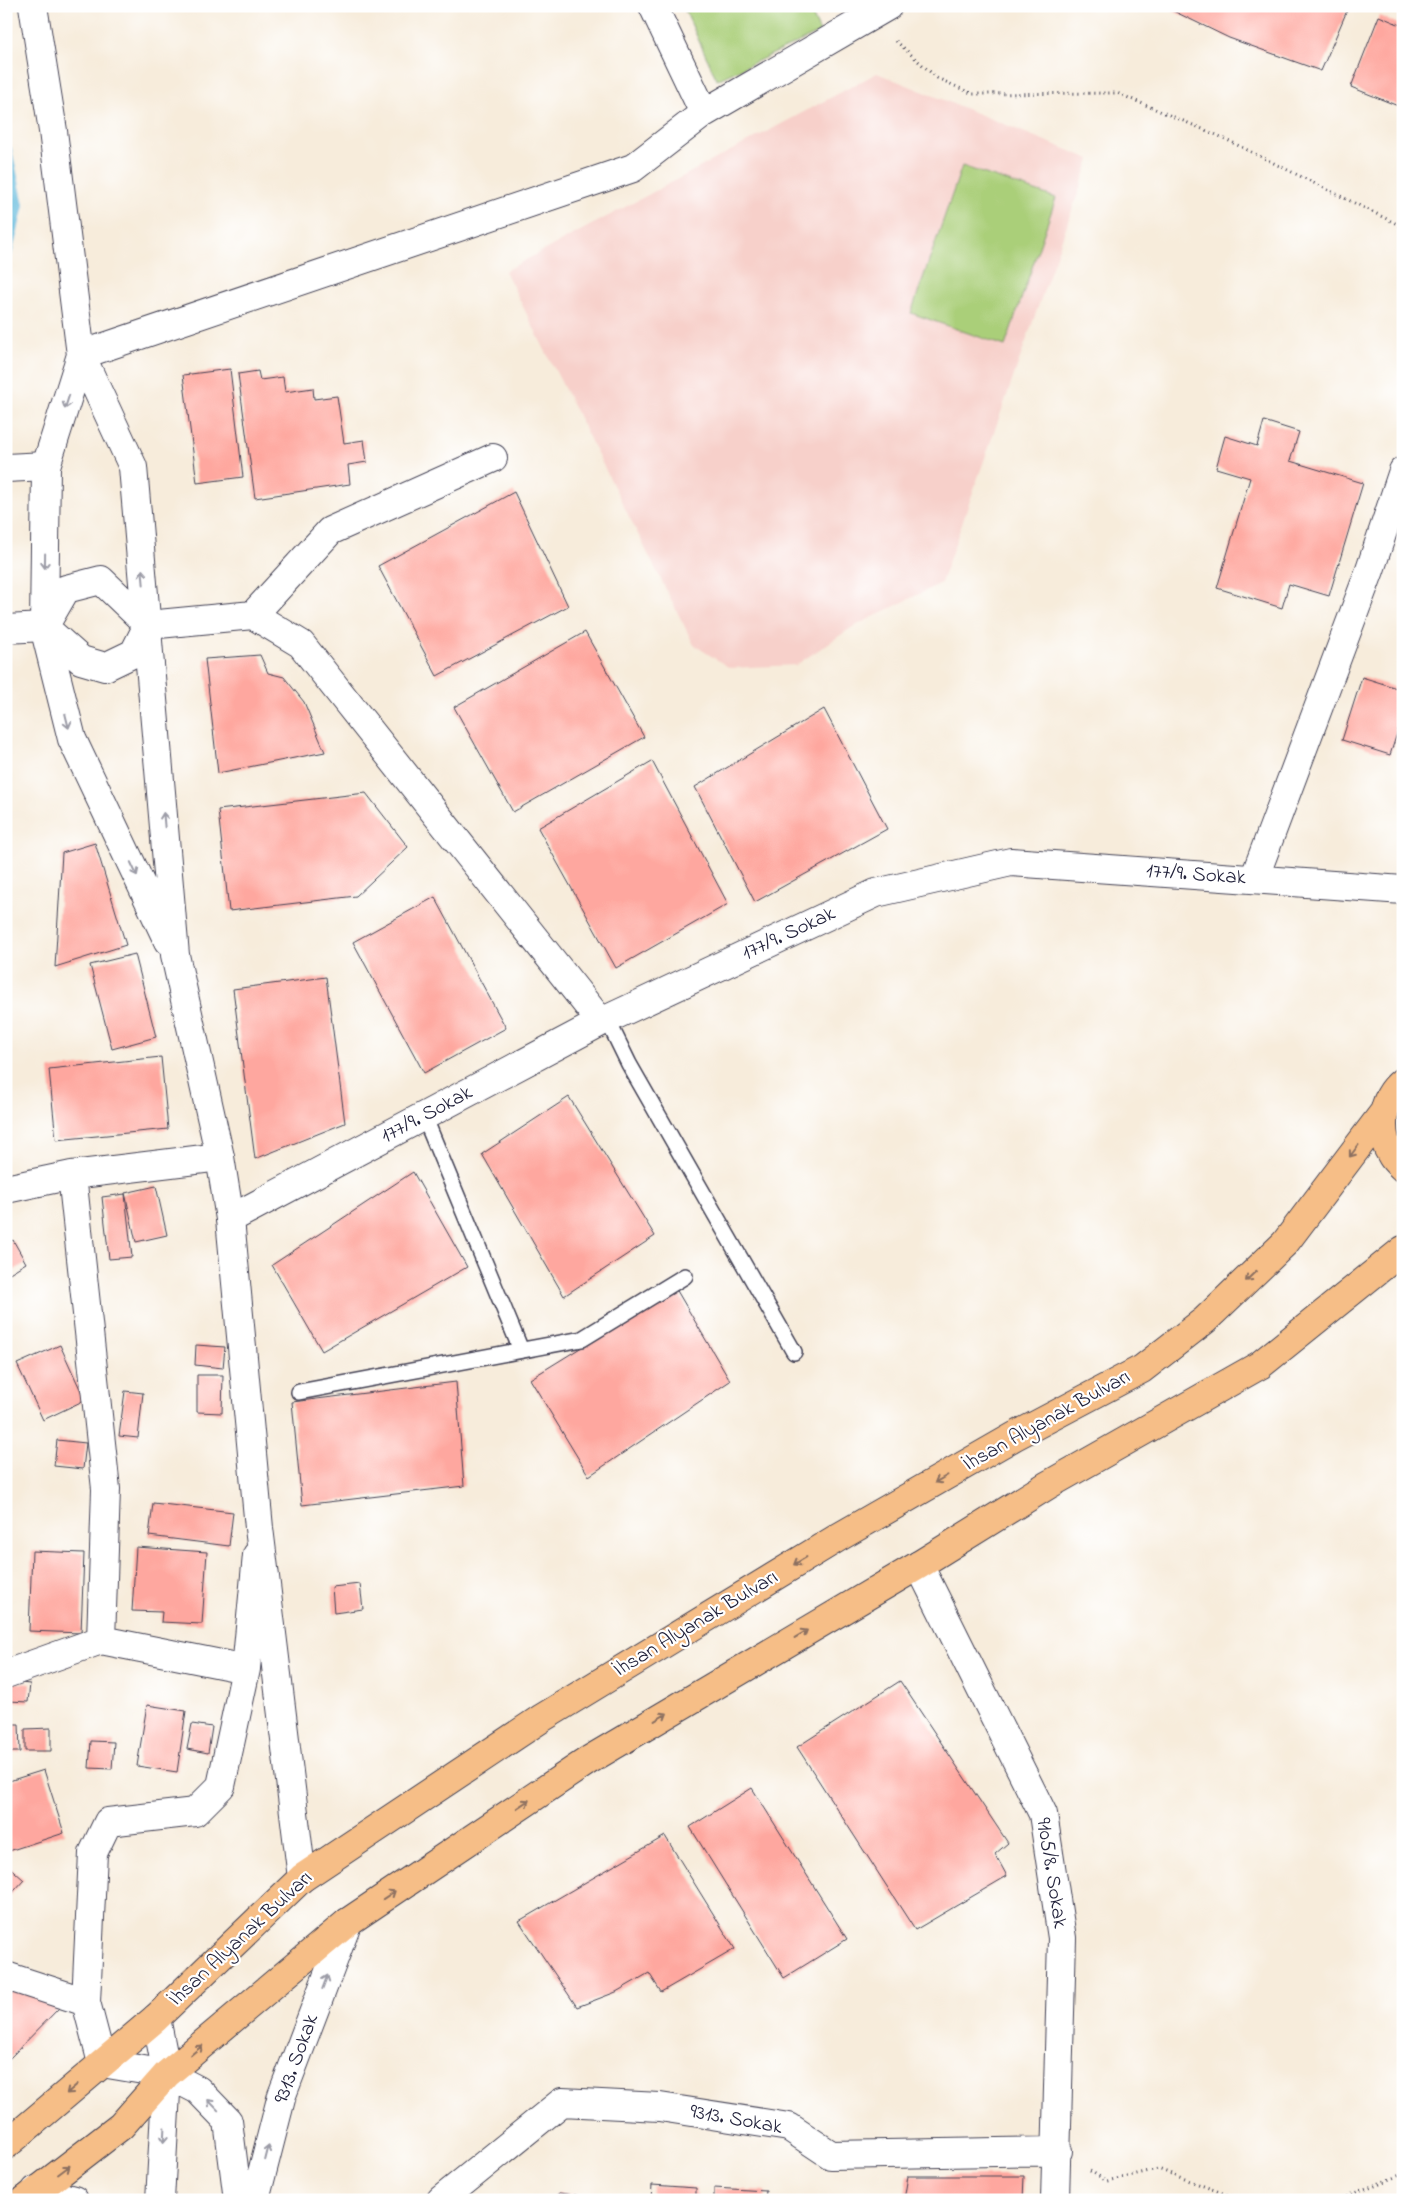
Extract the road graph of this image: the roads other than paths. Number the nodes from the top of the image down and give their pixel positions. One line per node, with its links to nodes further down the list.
1 (33, 6): 5 (street)
2 (653, 6): 4 (street)
3 (878, 12): 4 (street)
4 (704, 113): 5 (street)
5 (81, 355): 7 (street, one-way to 7); 11 (street, one-way to 5)
6 (493, 458): 10 (street)
7 (46, 466): 8 (street); 12 (street, one-way to 12)
8 (6, 468)
9 (1403, 471): 14 (street)
10 (253, 615): 11 (street); 17 (street)
11 (148, 625): 12 (street); 12 (street); 16 (street, one-way to 11)
12 (44, 626): 13 (street); 16 (street, one-way to 16)
13 (6, 629)
14 (1254, 879): 15 (street, 177/9. Sokak); 17 (street, 177/9. Sokak)
15 (1403, 890)
16 (175, 956): 21 (street)
17 (604, 1021): 20 (street, 177/9. Sokak); 31 (lane)
18 (1403, 1081): 19 (main road, İhsan Alyanak Bulvarı)
19 (1384, 1112): 22 (main road); 38 (main road, İhsan Alyanak Bulvarı, one-way to 38)
20 (424, 1116): 25 (street, 177/9. Sokak); 30 (lane)
21 (220, 1157): 23 (street); 25 (street)
22 (1403, 1168)
23 (72, 1175): 24 (street); 35 (street)
24 (6, 1189)
25 (230, 1219): 33 (street)
26 (1403, 1250): 29 (main road)
27 (1403, 1266): 29 (main road)
28 (685, 1276): 30 (lane)
29 (1358, 1287): 34 (main road)
30 (521, 1350): 32 (lane)
31 (794, 1352)
32 (299, 1392)
33 (259, 1528): 36 (street); 38 (street)
34 (919, 1565): 39 (main road, one-way to 34); 46 (street, 9105/8. Sokak)
35 (101, 1640): 36 (street); 37 (street)
36 (246, 1669): 41 (street)
37 (6, 1674)
38 (302, 1878): 42 (main road, İhsan Alyanak Bulvarı)
39 (348, 1922): 44 (main road, one-way to 39); 51 (street, 9313. Sokak, one-way to 39)
40 (6, 1976): 41 (street)
41 (86, 2002): 43 (street)
42 (156, 2018): 43 (main road, İhsan Alyanak Bulvarı); 44 (street)
43 (102, 2063): 44 (street); 45 (main road, İhsan Alyanak Bulvarı, one-way to 45)
44 (167, 2074): 47 (main road, one-way to 44); 49 (street, one-way to 49); 50 (street, one-way to 44)
45 (6, 2145)
46 (1058, 2151): 52 (street, 9313. Sokak); 53 (street, 9105/8. Sokak)
47 (31, 2195): 48 (street)
48 (74, 2200)
49 (160, 2200)
50 (238, 2200)
51 (255, 2200)
52 (441, 2200)
53 (1055, 2200)

